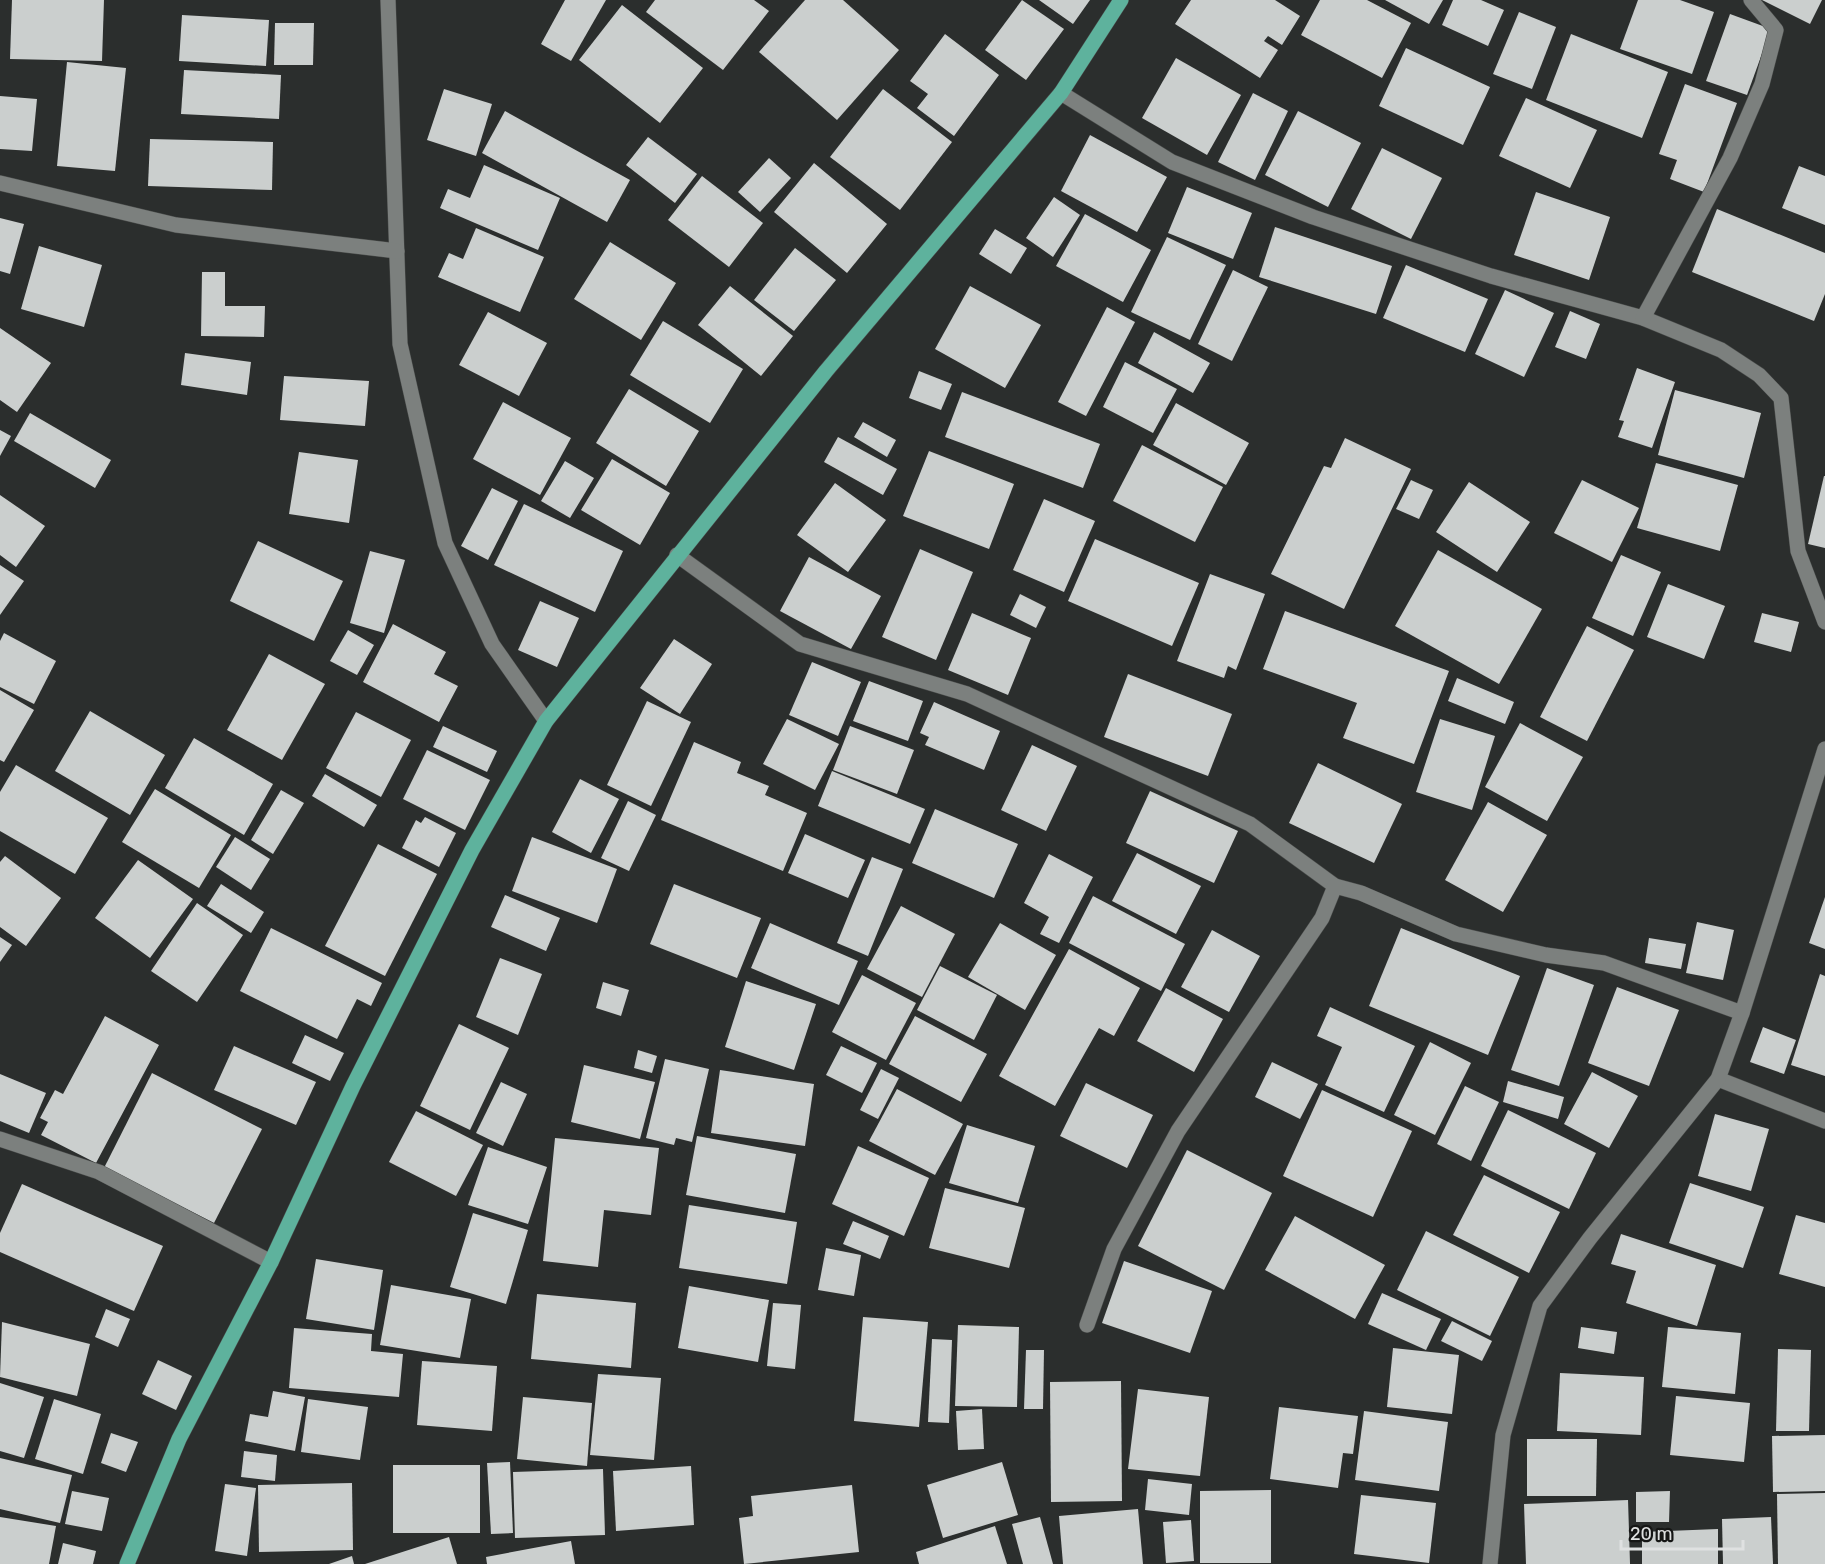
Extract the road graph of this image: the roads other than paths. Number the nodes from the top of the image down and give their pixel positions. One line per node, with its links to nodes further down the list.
1 (388, 0): 6 (street)
2 (1121, 0): 4 (main road)
3 (1751, 0): 7 (street)
4 (1061, 93): 7 (street); 8 (main road)
5 (0, 183): 6 (street)
6 (396, 251): 10 (street)
7 (1643, 318): 9 (street)
8 (677, 555): 10 (main road); 12 (street)
9 (1825, 622)
10 (546, 721): 17 (main road)
11 (1825, 749): 13 (street)
12 (1335, 886): 13 (street); 18 (street)
13 (1742, 1013): 14 (street)
14 (1718, 1079): 15 (street); 20 (street)
15 (1825, 1121)
16 (0, 1139): 17 (street)
17 (271, 1262): 19 (main road)
18 (1087, 1325)
19 (127, 1564)
20 (1490, 1564)

